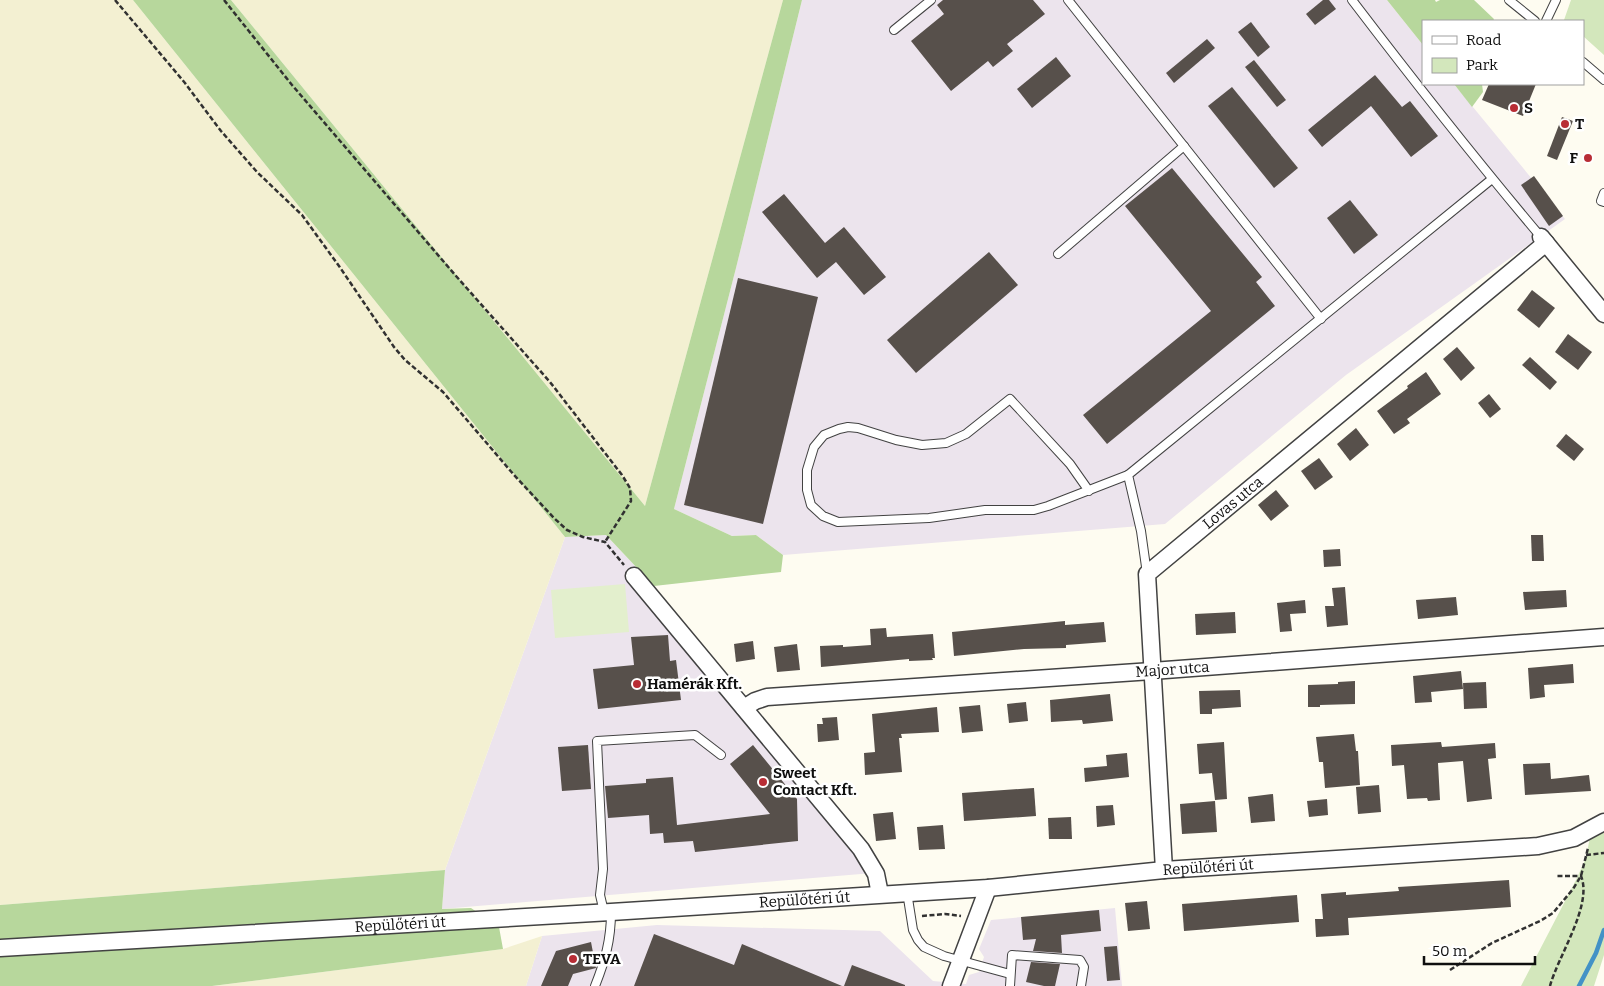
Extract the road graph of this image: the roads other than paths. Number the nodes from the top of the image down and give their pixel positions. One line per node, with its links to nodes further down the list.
1 (931, 0): 8 (lane)
2 (1068, 0): 11 (lane)
3 (1352, 0): 12 (lane)
4 (1556, 0): 7 (lane)
5 (1513, 1): 6 (lane)
6 (1534, 20)
7 (1546, 20)
8 (894, 30)
9 (1584, 63): 10 (lane)
10 (1604, 80)
11 (1184, 146): 16 (lane); 18 (lane)
12 (1492, 179): 15 (lane); 18 (lane)
13 (1604, 193): 14 (lane)
14 (1604, 202)
15 (1544, 240): 17 (street); 21 (street, Lovas utca)
16 (1058, 254)
17 (1604, 314)
18 (1321, 319): 19 (lane)
19 (1128, 475): 20 (lane); 21 (lane)
20 (1089, 491): 20 (lane)
21 (1146, 574): 24 (street)
22 (634, 576): 25 (street)
23 (1604, 637): 24 (street, Major utca)
24 (1152, 671): 25 (street, Major utca); 28 (street)
25 (744, 708): 31 (street)
26 (720, 755): 32 (lane)
27 (1604, 822): 28 (street, Repülőtéri út)
28 (1164, 870): 29 (street, Repülőtéri út)
29 (988, 888): 30 (street, Repülőtéri út); 34 (street)
30 (907, 892): 31 (street, Repülőtéri út); 34 (lane)
31 (880, 894): 32 (street, Repülőtéri út)
32 (608, 912): 33 (street, Repülőtéri út); 36 (lane)
33 (0, 948)
34 (961, 961): 35 (lane); 37 (street)
35 (1010, 974): 38 (lane); 39 (lane)
36 (595, 986)
37 (951, 986)
38 (1010, 986)
39 (1081, 986)

